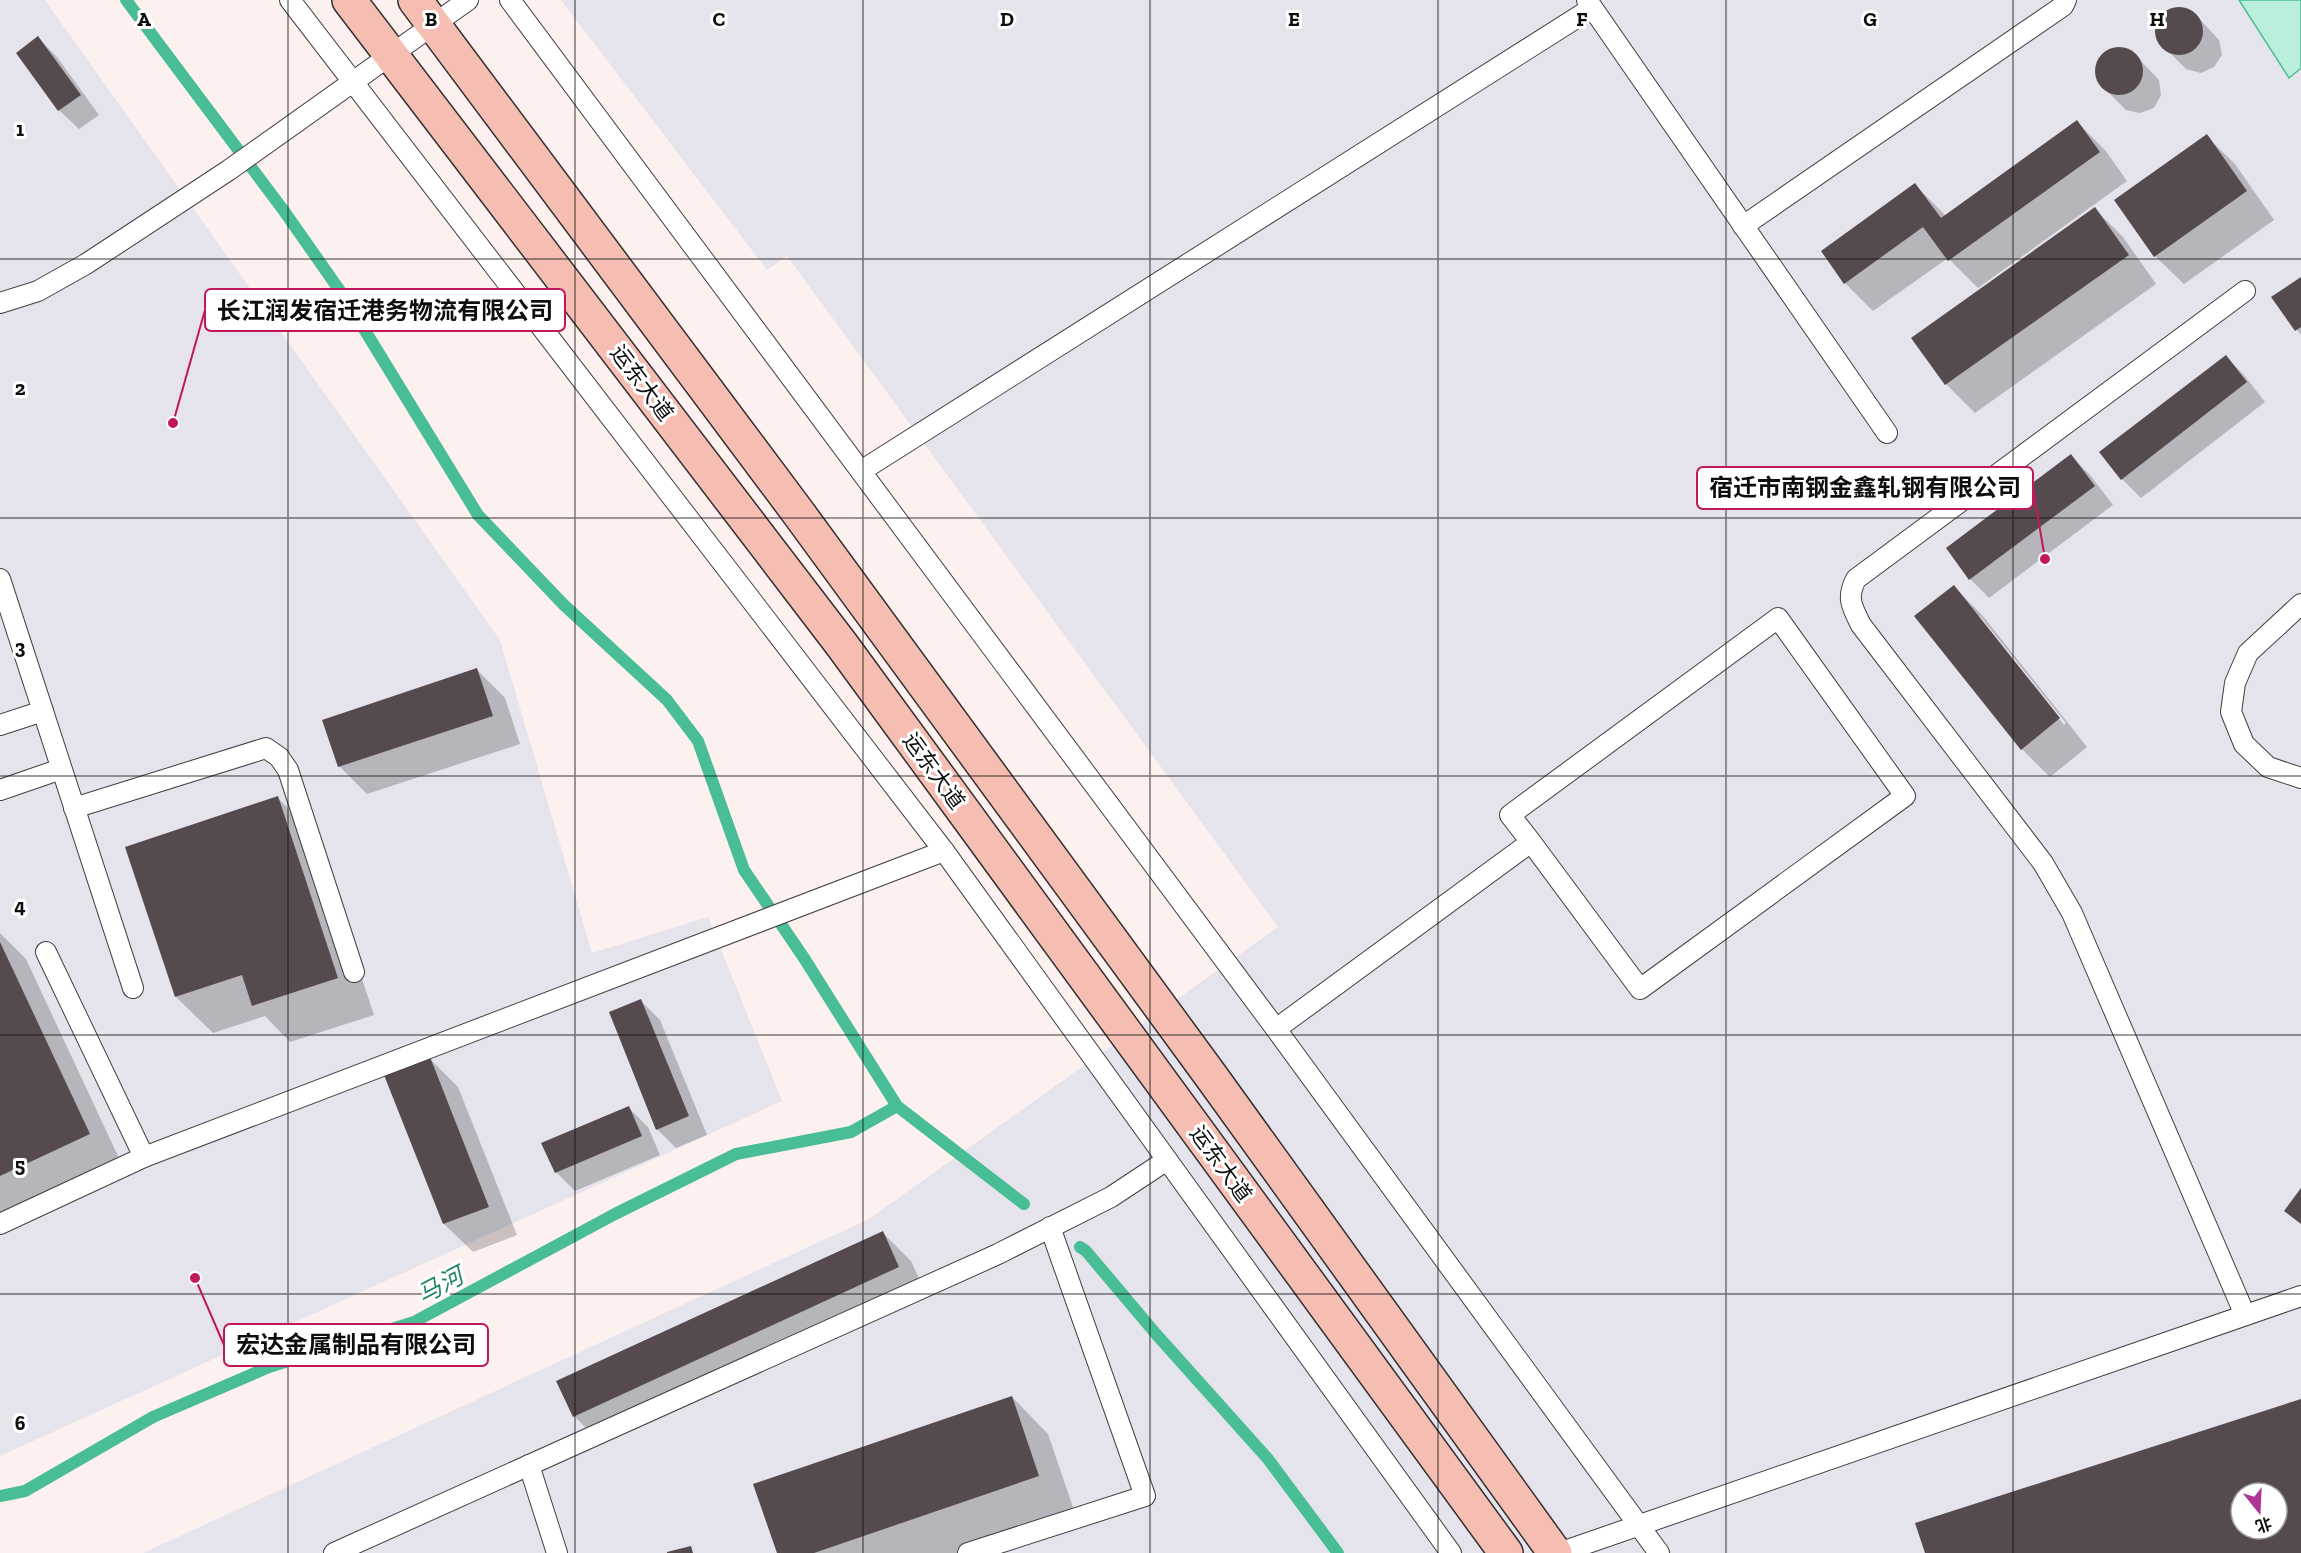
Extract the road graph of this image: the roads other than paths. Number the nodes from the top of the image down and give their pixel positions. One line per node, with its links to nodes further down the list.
1 (290, 0): 9 (lane)
2 (349, 0): 8 (main road, 运东大道)
3 (468, 0): 7 (lane)
4 (510, 0): 14 (lane)
5 (2066, 0): 10 (lane)
6 (1590, 4): 10 (lane); 14 (lane)
7 (424, 12): 8 (lane); 42 (main road, 运东大道)
8 (391, 55): 9 (lane); 41 (main road, 运东大道)
9 (352, 83): 12 (lane); 24 (lane)
10 (1743, 226): 13 (lane)
11 (2245, 291): 34 (lane)
12 (0, 303)
13 (1887, 433)
14 (861, 471): 28 (lane)
15 (0, 579): 17 (lane)
16 (2301, 604): 20 (lane)
17 (43, 711): 18 (lane); 19 (lane)
18 (0, 725)
19 (61, 769): 21 (lane); 22 (lane)
20 (2301, 778)
21 (0, 790)
22 (74, 808): 26 (lane); 27 (lane)
23 (1531, 842): 23 (lane); 28 (lane)
24 (944, 851): 29 (lane); 30 (lane)
25 (46, 952): 29 (lane)
26 (354, 972)
27 (133, 988)
28 (1276, 1029): 36 (lane)
29 (144, 1157): 31 (lane)
30 (1167, 1160): 32 (lane); 40 (lane)
31 (0, 1224)
32 (1050, 1227): 35 (lane); 39 (lane)
33 (2301, 1296): 34 (lane)
34 (2245, 1316): 36 (lane)
35 (529, 1465): 37 (lane); 38 (lane)
36 (1640, 1525): 42 (lane); 43 (lane)
37 (334, 1553)
38 (557, 1553)
39 (968, 1553)
40 (1451, 1553)
41 (1506, 1553)
42 (1557, 1553)
43 (1659, 1553)

